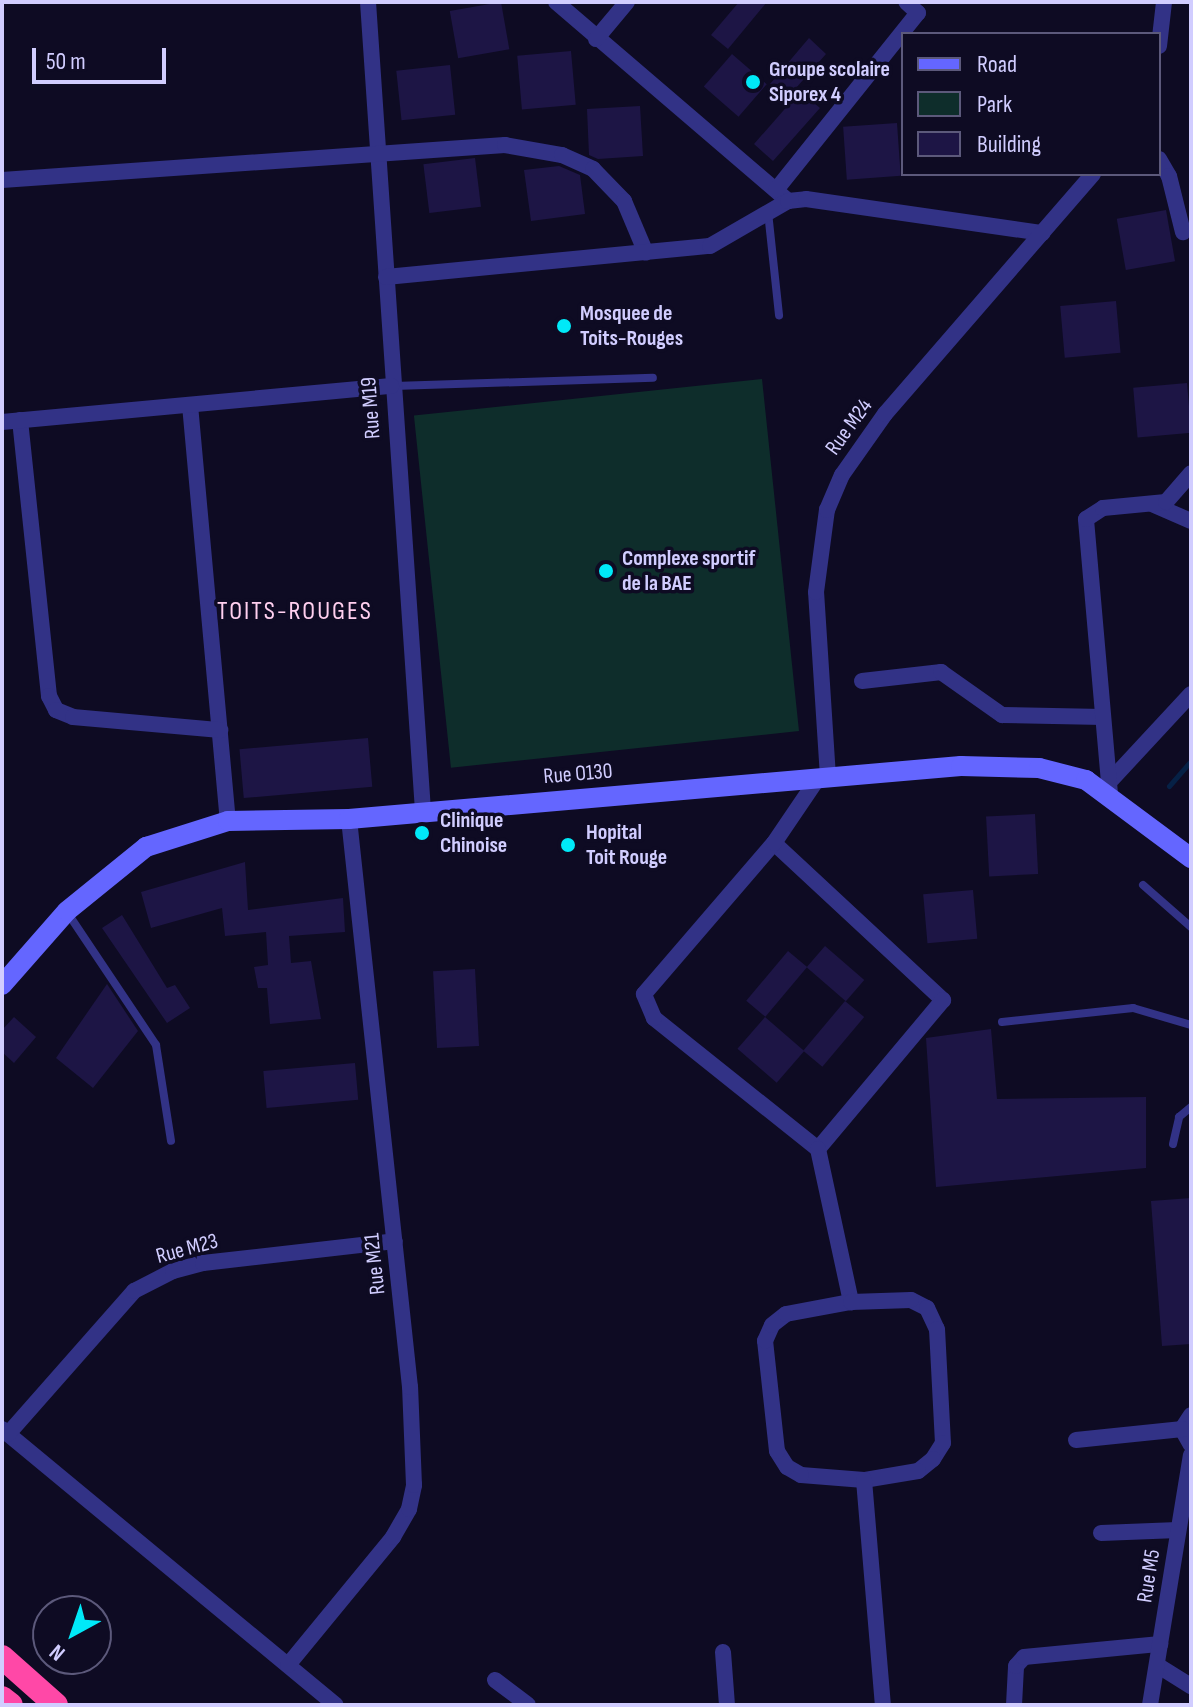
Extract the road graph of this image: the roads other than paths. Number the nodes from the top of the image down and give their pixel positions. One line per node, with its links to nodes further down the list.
1 (368, 2): 10 (street, Rue M19)
2 (556, 2): 9 (street)
3 (627, 2): 9 (street)
4 (906, 2): 6 (street)
5 (1164, 2): 7 (street)
6 (904, 32)
7 (1161, 32)
8 (901, 36): 14 (street)
9 (596, 39): 14 (street)
10 (380, 152): 13 (street); 18 (street); 19 (street, Rue M19)
11 (1161, 162): 16 (street)
12 (1091, 176): 17 (street, Rue M24)
13 (2, 180)
14 (782, 196): 15 (street); 17 (street)
15 (768, 211): 18 (street); 20 (lane)
16 (1183, 232)
17 (1043, 233): 33 (street, Rue M24)
18 (646, 253): 19 (street)
19 (386, 277): 22 (street, Rue M19)
20 (779, 315)
21 (653, 378): 22 (lane)
22 (391, 386): 23 (street); 35 (street, Rue M19)
23 (190, 405): 24 (street); 32 (street)
24 (20, 420): 25 (street); 32 (street)
25 (2, 422)
26 (1191, 473): 27 (street)
27 (1154, 505): 28 (street); 31 (street)
28 (1191, 521)
29 (862, 681): 31 (street)
30 (1191, 694): 34 (street)
31 (1103, 717): 34 (street)
32 (220, 730): 37 (street)
33 (823, 777): 34 (street, Rue O130); 35 (street, Rue O130); 38 (street)
34 (1111, 787): 39 (street, Rue O130)
35 (423, 811): 36 (street, Rue O130)
36 (349, 819): 37 (street, Rue O130); 50 (street, Rue M21)
37 (228, 821): 41 (street, Rue O130)
38 (774, 843): 49 (street); 49 (street)
39 (1191, 858)
40 (1143, 885): 42 (lane)
41 (67, 911): 43 (street, Rue O130); 47 (lane)
42 (1191, 927)
43 (2, 985)
44 (1002, 1022): 45 (lane)
45 (1191, 1025)
46 (1191, 1107): 48 (lane)
47 (171, 1141)
48 (1173, 1144)
49 (818, 1149): 51 (street)
50 (395, 1241): 53 (street, Rue M23); 64 (street, Rue M21)
51 (851, 1302): 57 (street); 57 (street)
52 (1187, 1422): 54 (street); 55 (street)
53 (5, 1432): 64 (street)
54 (1076, 1440)
55 (1191, 1445)
56 (1191, 1455): 59 (street, Rue M5)
57 (864, 1480): 74 (street)
58 (1101, 1533): 59 (street)
59 (1177, 1536): 60 (street); 61 (street, Rue M5)
60 (1191, 1553)
61 (1160, 1644): 65 (street, Rue M5); 75 (street)
62 (723, 1652): 73 (street)
63 (2, 1657): 70 (highway)
64 (288, 1665): 71 (street)
65 (1157, 1665): 67 (street); 76 (street, Rue M5)
66 (495, 1680): 72 (street)
67 (1191, 1686)
68 (2, 1698): 69 (highway)
69 (11, 1705)
70 (56, 1705)
71 (336, 1705)
72 (528, 1705)
73 (727, 1705)
74 (883, 1705)
75 (1014, 1705)
76 (1150, 1705)

